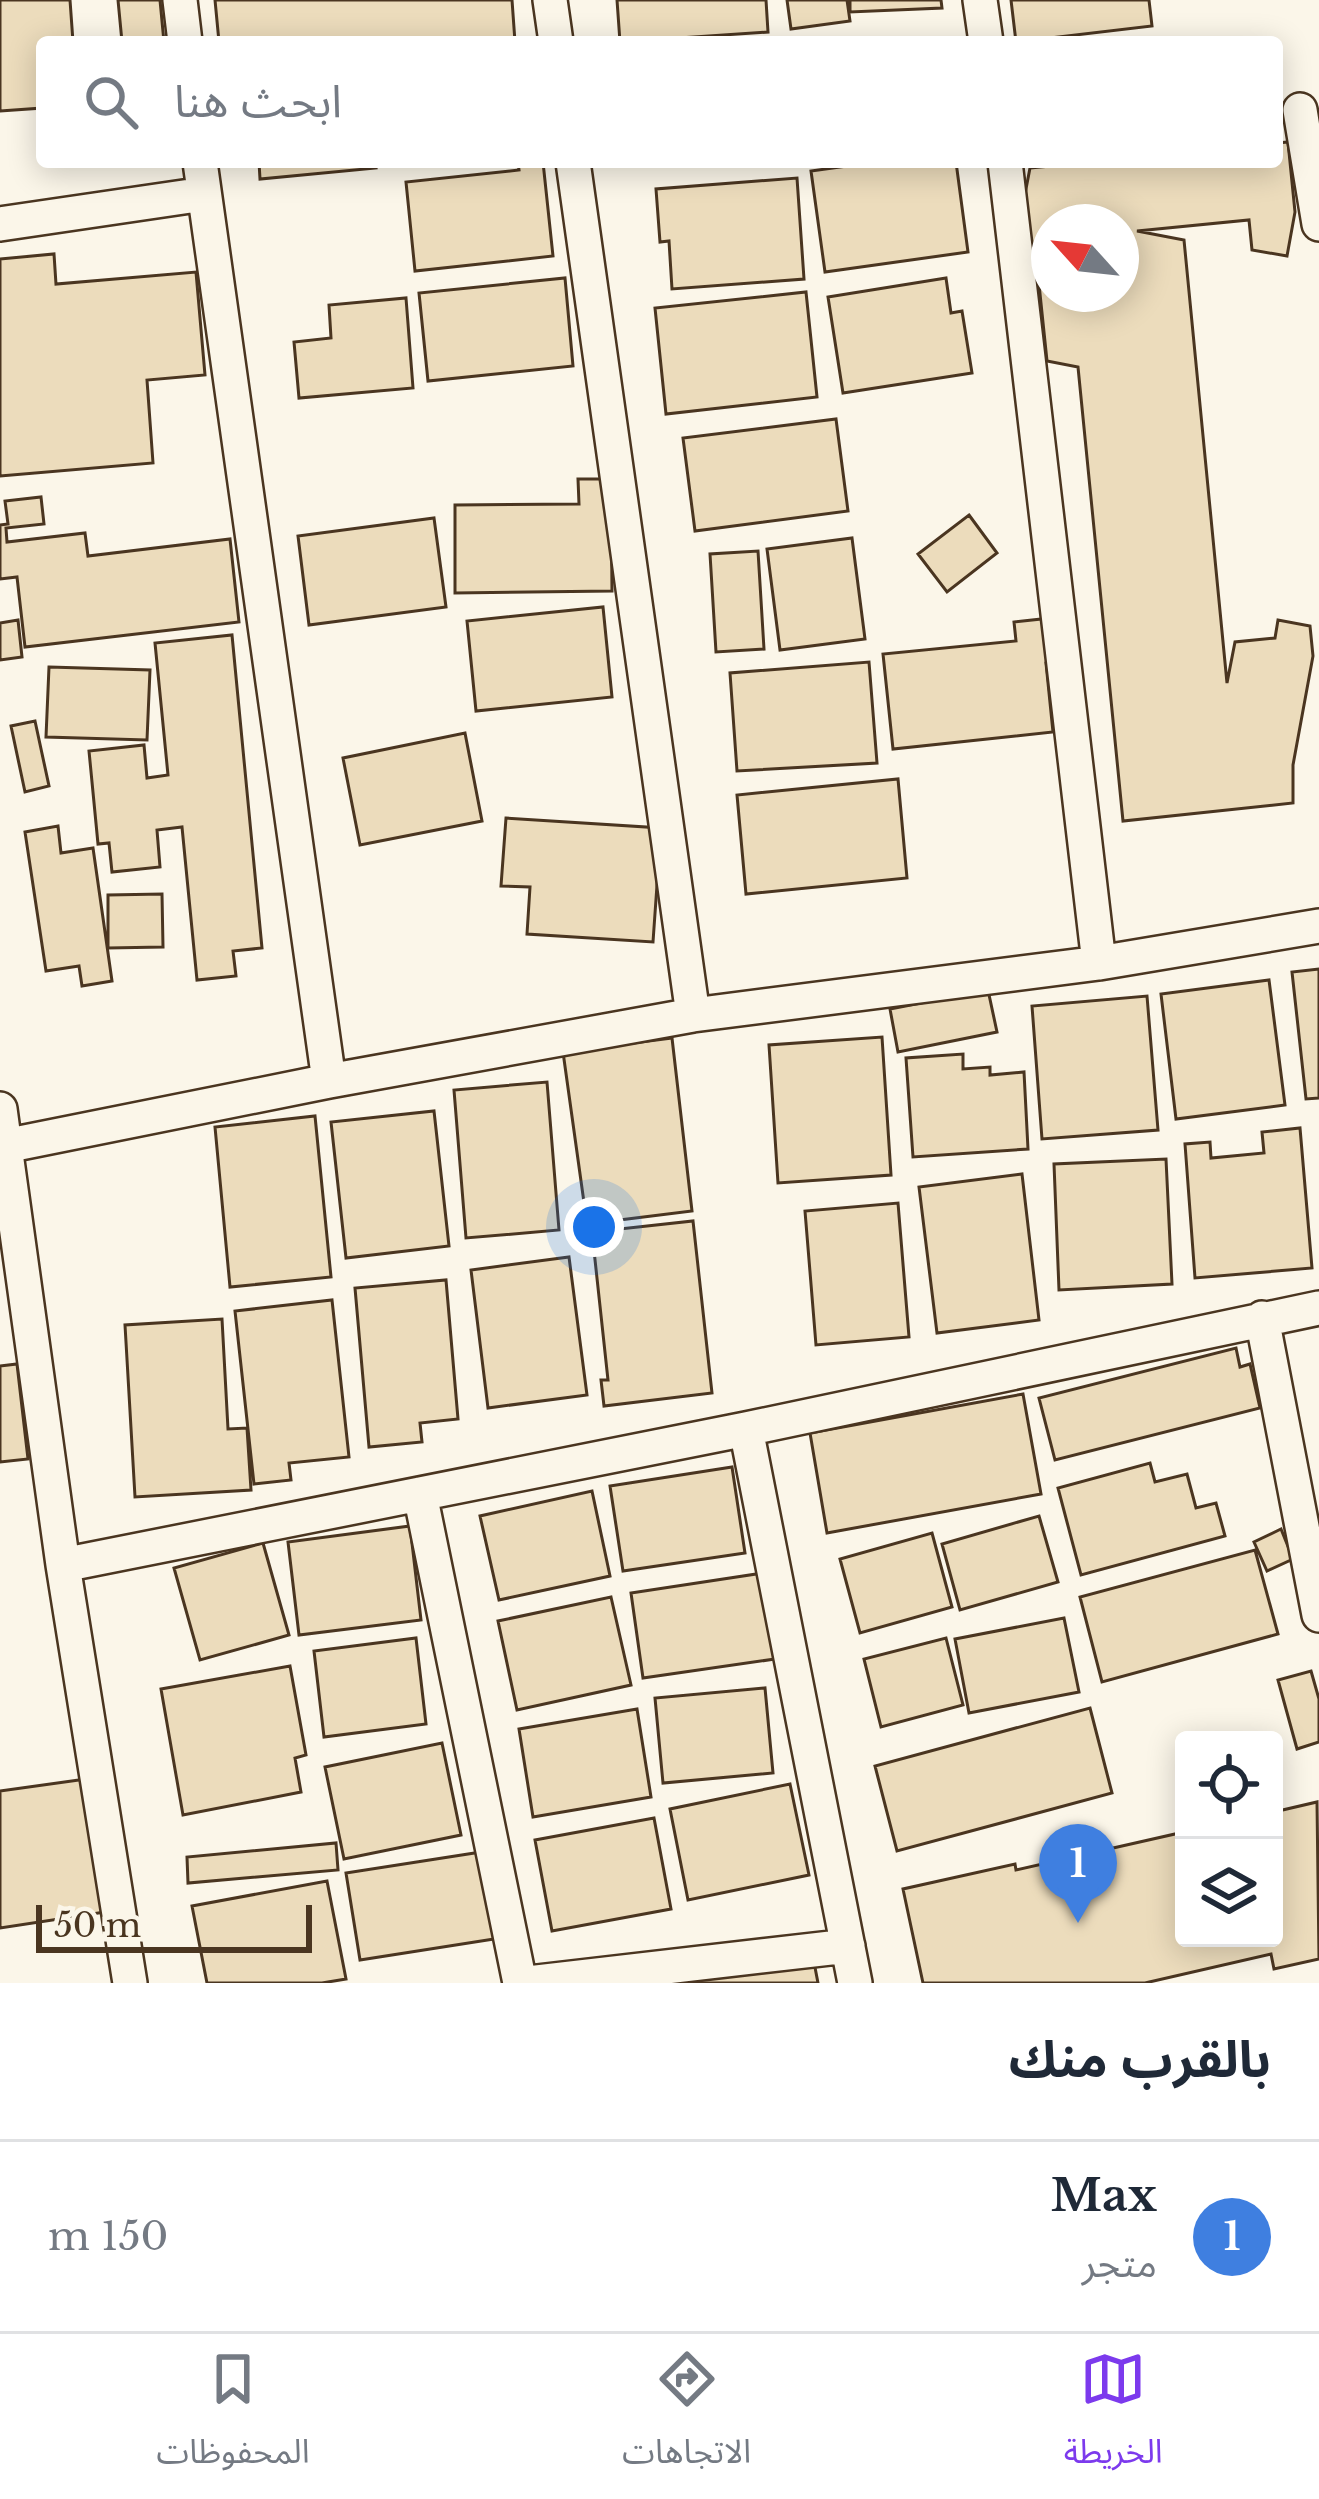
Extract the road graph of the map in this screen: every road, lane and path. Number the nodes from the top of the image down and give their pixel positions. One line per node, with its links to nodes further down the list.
1 (180, 0): 4 (street)
2 (550, 0): 5 (street)
3 (980, 0): 6 (street)
4 (184, 36)
5 (555, 36)
6 (985, 36)
7 (1299, 110): 12 (street)
8 (574, 168): 15 (street)
9 (1006, 168): 14 (street)
10 (202, 178): 11 (street); 16 (street)
11 (0, 224)
12 (1319, 224)
13 (1319, 926): 14 (street)
14 (1100, 962): 15 (street)
15 (693, 1015): 16 (street)
16 (329, 1081): 18 (street)
17 (0, 1109): 18 (street)
18 (5, 1146): 23 (street)
19 (1319, 1307): 20 (street)
20 (1262, 1318): 21 (street); 24 (street)
21 (746, 1429): 22 (street); 25 (street)
22 (420, 1495): 23 (street); 27 (street)
23 (63, 1565): 26 (street)
24 (1319, 1615)
25 (848, 1946): 27 (street); 28 (street)
26 (130, 1983)
27 (524, 1983)
28 (855, 1983)

